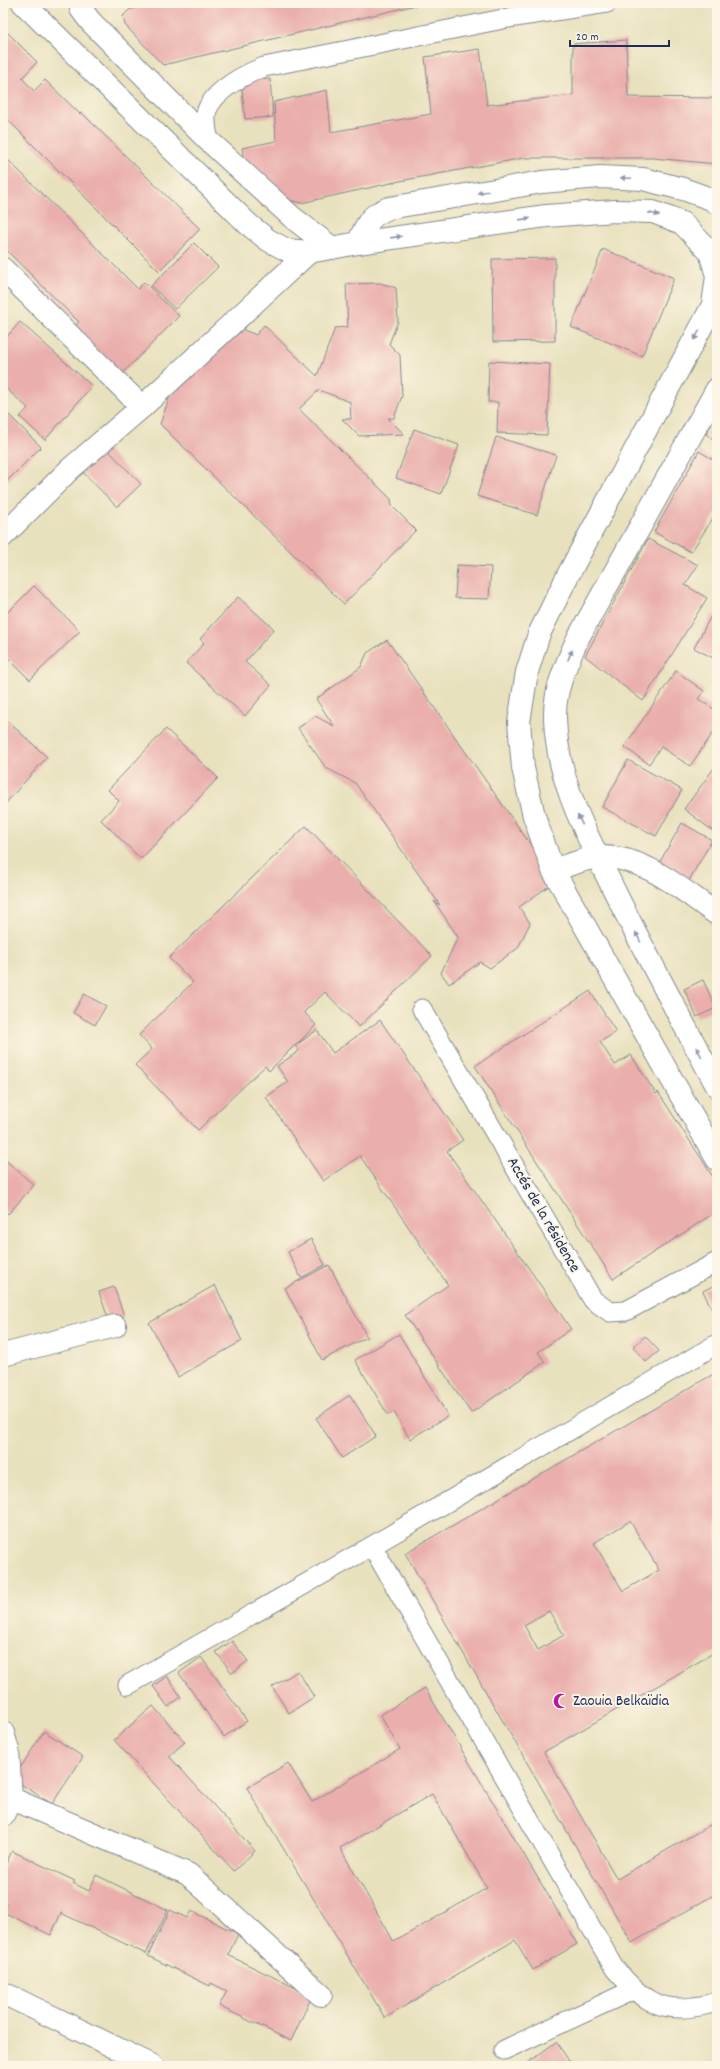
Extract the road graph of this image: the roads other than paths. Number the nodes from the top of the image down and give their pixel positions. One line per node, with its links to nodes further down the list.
1 (22, 3): 8 (street)
2 (82, 3): 4 (street)
3 (607, 3): 4 (lane)
4 (209, 141): 7 (street)
5 (717, 204): 6 (street, one-way to 6)
6 (358, 243): 7 (street); 13 (street, one-way to 13)
7 (332, 248): 8 (street)
8 (309, 252): 11 (street)
9 (3, 269): 11 (street)
10 (717, 389): 14 (street, one-way to 10)
11 (142, 407): 12 (street)
12 (3, 536)
13 (527, 672): 14 (street); 16 (street)
14 (560, 678): 15 (street, one-way to 14)
15 (598, 857): 16 (street); 17 (street); 19 (street, one-way to 15)
16 (553, 870): 20 (street)
17 (717, 914)
18 (422, 1009): 21 (lane, Accés de la résidence)
19 (717, 1086)
20 (717, 1159)
21 (717, 1262)
22 (115, 1326): 24 (street)
23 (717, 1344): 25 (lane)
24 (3, 1355)
25 (372, 1546): 26 (lane); 29 (lane)
26 (128, 1685)
27 (3, 1733): 28 (street)
28 (6, 1803): 31 (street)
29 (633, 1990): 32 (lane); 33 (lane)
30 (3, 1993): 34 (street)
31 (321, 1995)
32 (717, 2001)
33 (504, 2050)
34 (153, 2066)

